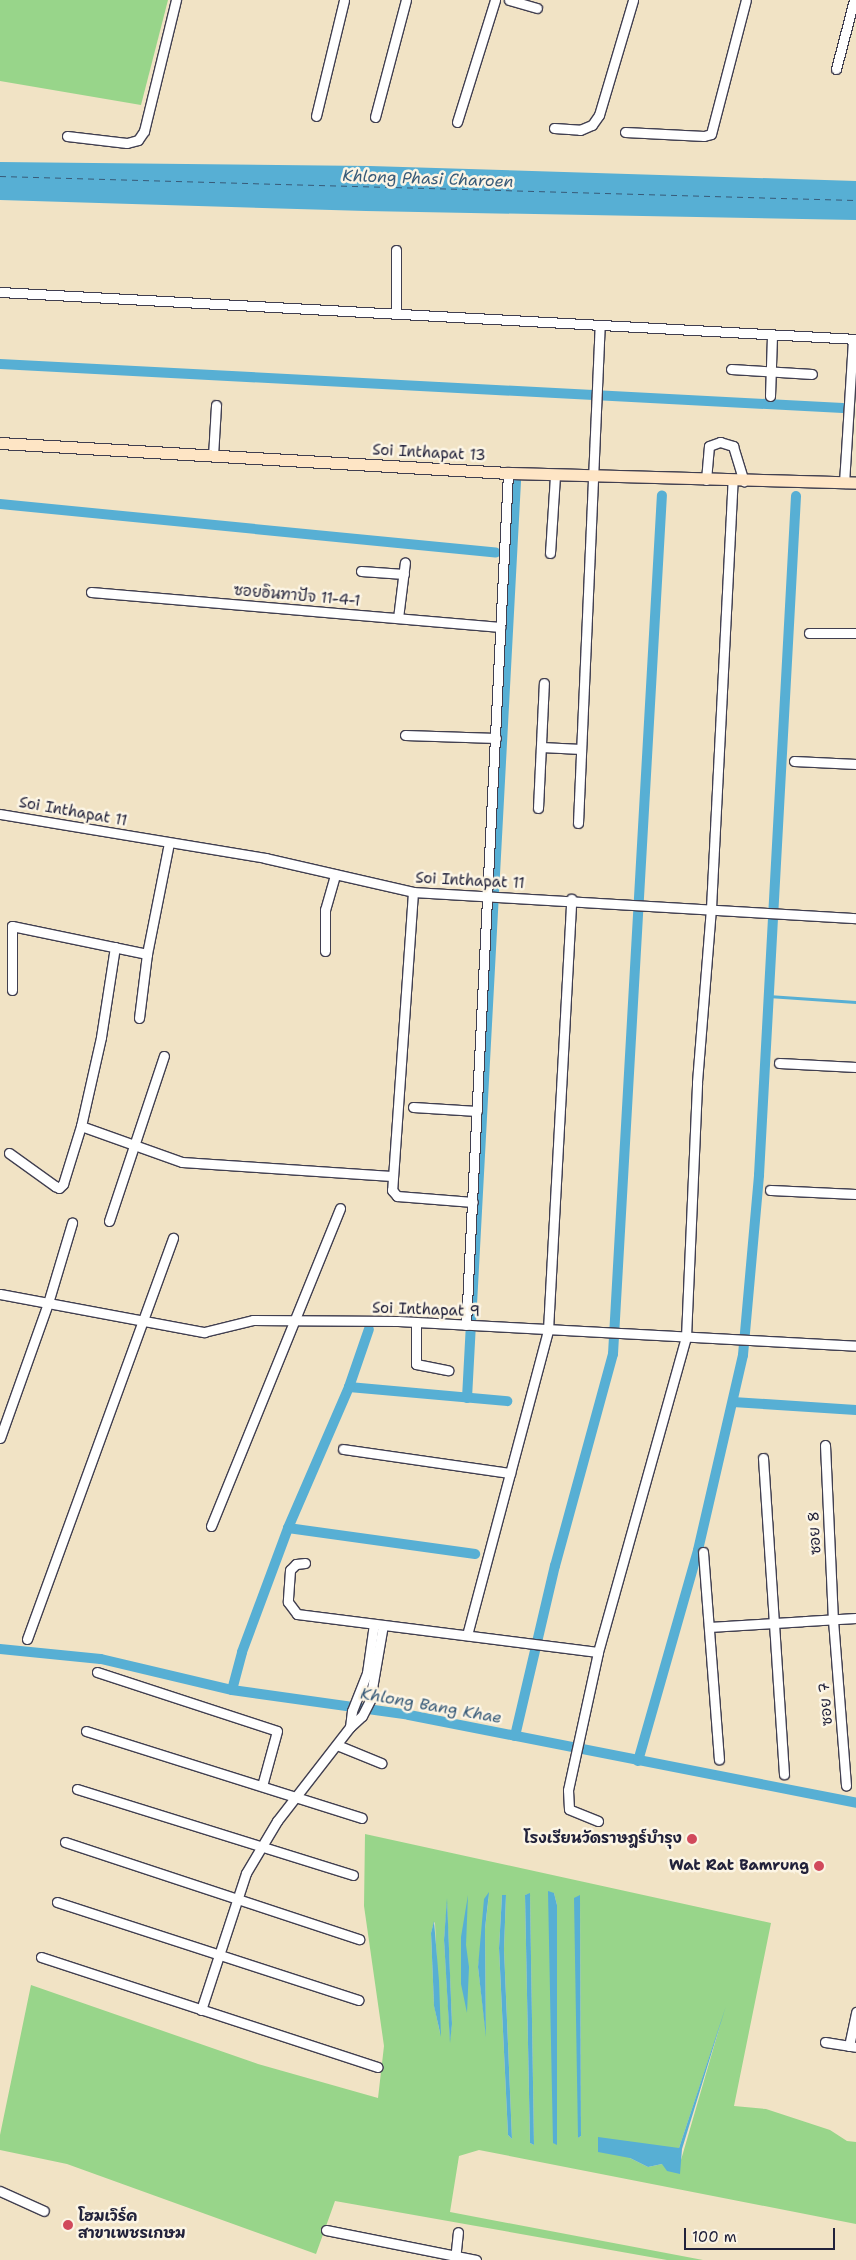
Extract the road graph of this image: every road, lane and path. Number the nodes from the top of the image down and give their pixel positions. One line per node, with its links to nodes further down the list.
1 (176, 0): 16 (street)
2 (344, 0): 11 (street)
3 (406, 0): 12 (street)
4 (495, 0): 13 (street)
5 (509, 0): 9 (street)
6 (632, 0): 14 (street)
7 (746, 0): 15 (street)
8 (854, 0): 10 (street)
9 (537, 8)
10 (836, 69)
11 (316, 116)
12 (375, 117)
13 (457, 122)
14 (554, 128)
15 (625, 132)
16 (67, 136)
17 (396, 250): 19 (street)
18 (0, 292): 19 (street)
19 (396, 313): 20 (street)
20 (600, 325): 21 (street); 32 (street)
21 (772, 335): 22 (street); 24 (street)
22 (855, 339): 35 (street)
23 (731, 369): 24 (street)
24 (771, 371): 25 (street); 26 (street)
25 (812, 374)
26 (770, 396)
27 (216, 406): 29 (street)
28 (0, 443): 29 (street, Soi Inthapat 13)
29 (213, 456): 30 (street, Soi Inthapat 13)
30 (508, 473): 31 (street, Soi Inthapat 13); 42 (street)
31 (555, 475): 32 (street, Soi Inthapat 13); 36 (street)
32 (594, 477): 33 (street, Soi Inthapat 13); 49 (street)
33 (706, 480): 34 (street, Soi Inthapat 13); 34 (street)
34 (738, 481): 35 (street, Soi Inthapat 13); 60 (street)
35 (850, 483)
36 (550, 553)
37 (405, 562): 39 (street)
38 (361, 571): 39 (street)
39 (404, 574): 41 (street)
40 (91, 592): 41 (street, ซอยอินทาปัจ 11-4-1)
41 (398, 618): 42 (street, ซอยอินทาปัจ 11-4-1)
42 (501, 627): 47 (street)
43 (809, 633): 44 (street)
44 (856, 633)
45 (544, 683): 48 (street)
46 (405, 735): 47 (street)
47 (496, 738): 58 (street)
48 (541, 747): 49 (street); 52 (street)
49 (581, 750): 54 (street)
50 (794, 761): 51 (street)
51 (856, 764)
52 (538, 808)
53 (0, 814): 55 (street, Soi Inthapat 11)
54 (578, 823)
55 (169, 843): 56 (street, Soi Inthapat 11); 64 (street)
56 (336, 874): 57 (street, Soi Inthapat 11); 63 (street)
57 (413, 892): 58 (street, Soi Inthapat 11); 75 (street)
58 (491, 896): 59 (street, Soi Inthapat 11); 71 (street)
59 (570, 900): 60 (street, Soi Inthapat 11); 89 (street)
60 (710, 908): 61 (street, Soi Inthapat 11); 90 (street)
61 (856, 918)
62 (115, 947): 64 (street); 65 (street); 72 (street)
63 (325, 951)
64 (147, 954): 66 (street)
65 (12, 990)
66 (139, 1018)
67 (164, 1056): 73 (street)
68 (778, 1063): 69 (street)
69 (856, 1067)
70 (413, 1108): 71 (street)
71 (477, 1111): 78 (street)
72 (81, 1126): 73 (street); 74 (street)
73 (135, 1147): 75 (street); 80 (street)
74 (9, 1153)
75 (392, 1176): 78 (street)
76 (770, 1190): 77 (street)
77 (856, 1194)
78 (473, 1202): 88 (street)
79 (340, 1208): 85 (street)
80 (109, 1221)
81 (72, 1223): 84 (street)
82 (173, 1238): 86 (street)
83 (0, 1294): 84 (street, Soi Inthapat 9)
84 (48, 1303): 86 (street, Soi Inthapat 9); 93 (street)
85 (294, 1320): 86 (street, Soi Inthapat 9); 87 (street, Soi Inthapat 9); 98 (street)
86 (144, 1321): 107 (street)
87 (416, 1322): 88 (street, Soi Inthapat 9); 92 (street)
88 (467, 1325): 89 (street, Soi Inthapat 9)
89 (548, 1330): 90 (street, Soi Inthapat 9); 97 (street)
90 (686, 1337): 91 (street, Soi Inthapat 9); 108 (street)
91 (856, 1346)
92 (448, 1370)
93 (0, 1438)
94 (825, 1445): 102 (street, ซอย 8)
95 (343, 1449): 97 (street)
96 (763, 1458): 104 (street)
97 (510, 1473): 106 (street)
98 (211, 1526)
99 (703, 1552): 105 (street)
100 (305, 1563): 103 (street)
101 (856, 1618): 102 (street)
102 (833, 1620): 104 (street); 117 (street, ซอย 7)
103 (379, 1624): 106 (street); 110 (street)
104 (772, 1624): 105 (street); 116 (street)
105 (709, 1627): 114 (street)
106 (467, 1635): 108 (street)
107 (28, 1639)
108 (598, 1652): 122 (street)
109 (96, 1672): 118 (street)
110 (372, 1674): 111 (street); 111 (street)
111 (350, 1727): 113 (street)
112 (86, 1731): 118 (street)
113 (337, 1744): 115 (street); 120 (street)
114 (719, 1759)
115 (381, 1763)
116 (784, 1774)
117 (846, 1785)
118 (262, 1786): 120 (street)
119 (77, 1789): 124 (street)
120 (296, 1797): 121 (street); 124 (street)
121 (362, 1818)
122 (598, 1821)
123 (65, 1842): 126 (street)
124 (261, 1847): 125 (street); 126 (street)
125 (353, 1875)
126 (236, 1900): 128 (street); 129 (street)
127 (57, 1902): 129 (street)
128 (359, 1939)
129 (219, 1954): 131 (street); 132 (street)
130 (42, 1957): 132 (street)
131 (358, 2000)
132 (201, 2010): 136 (street)
133 (856, 2012): 135 (street)
134 (825, 2042): 135 (street)
135 (852, 2047)
136 (377, 2066)
137 (0, 2191): 138 (street)
138 (44, 2211)
139 (326, 2230): 141 (street)
140 (458, 2232): 141 (street)
141 (455, 2258): 142 (street)
142 (476, 2260)

